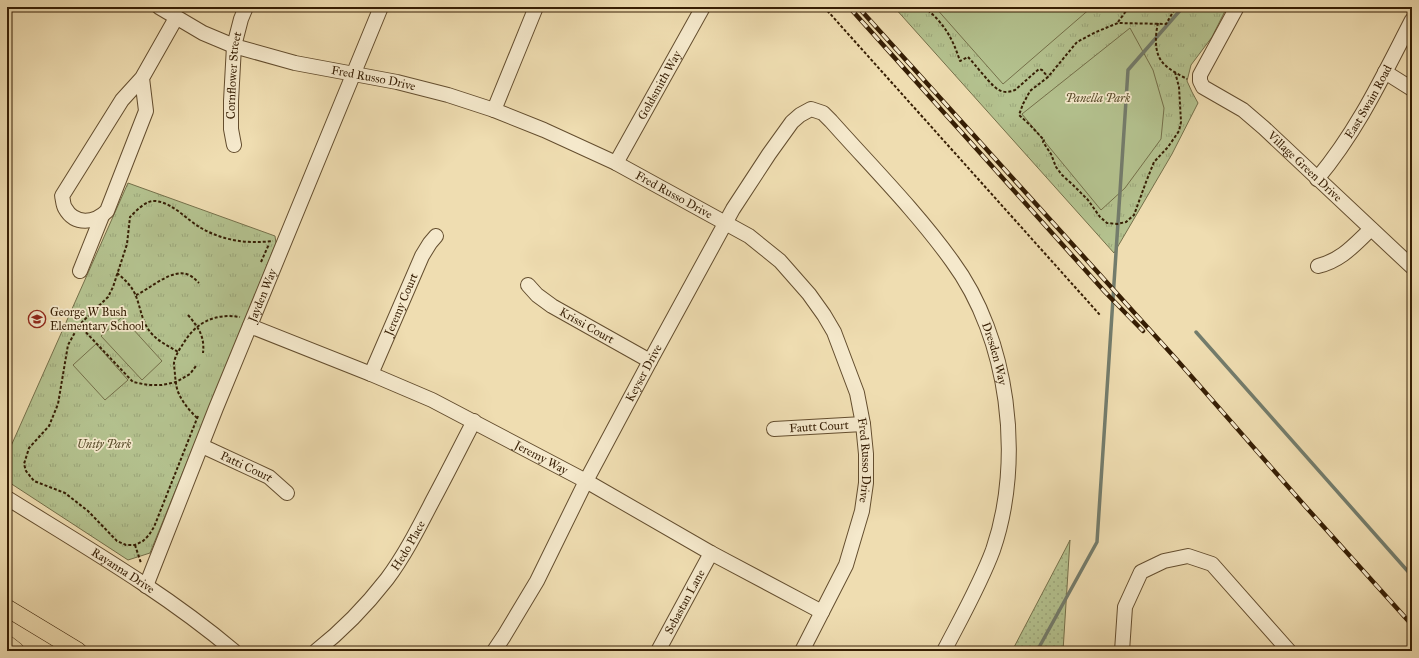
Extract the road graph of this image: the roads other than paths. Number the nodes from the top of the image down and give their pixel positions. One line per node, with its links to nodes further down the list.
1 (159, 7): 7 (street, Fred Russo Drive)
2 (246, 7): 9 (street, Cornflower Street)
3 (381, 7): 11 (street, Jayden Way)
4 (536, 7): 15 (street)
5 (703, 7): 17 (street, Goldsmith Way)
6 (1237, 7): 18 (street, Village Green Drive)
7 (176, 18): 9 (street, Fred Russo Drive); 12 (street)
8 (1412, 20): 10 (street, East Swain Road)
9 (234, 46): 11 (street, Fred Russo Drive); 16 (street, Cornflower Street)
10 (1385, 72): 13 (street); 18 (street, East Swain Road)
11 (353, 74): 15 (street, Fred Russo Drive); 27 (street, Jayden Way)
12 (142, 78): 19 (street); 19 (street)
13 (1412, 89)
14 (811, 109): 20 (street, Keyser Drive); 49 (street, Dresden Way)
15 (494, 110): 17 (street, Fred Russo Drive)
16 (234, 146)
17 (616, 163): 20 (street, Fred Russo Drive)
18 (1317, 178): 21 (street, Village Green Drive)
19 (102, 216): 25 (street)
20 (725, 224): 28 (street, Keyser Drive); 31 (street, Fred Russo Drive)
21 (1371, 229): 23 (street); 24 (street, Village Green Drive)
22 (436, 236): 29 (street, Jeremy Court)
23 (1318, 266)
24 (1412, 268)
25 (80, 271)
26 (528, 285): 28 (street, Krissi Court)
27 (244, 320): 29 (street, Jeremy Way); 33 (street, Jayden Way)
28 (650, 361): 34 (street, Keyser Drive)
29 (371, 374): 30 (street, Jeremy Way)
30 (474, 421): 34 (street, Jeremy Way); 45 (street, Hedo Place)
31 (863, 424): 32 (street, Fautt Court); 40 (street, Fred Russo Drive)
32 (774, 429)
33 (202, 446): 35 (street, Patti Court); 38 (street, Jayden Way)
34 (586, 481): 37 (street, Jeremy Way); 46 (street, Keyser Drive)
35 (287, 493)
36 (7, 498): 38 (street, Rayanna Drive)
37 (711, 553): 40 (street, Jeremy Way); 47 (street, Sebastan Lane)
38 (146, 586): 44 (street, Rayanna Drive)
39 (7, 608): 43 (main road)
40 (822, 612): 48 (street, Fred Russo Drive)
41 (7, 644): 42 (main road)
42 (16, 651)
43 (78, 651)
44 (234, 651)
45 (316, 651)
46 (494, 651)
47 (658, 651)
48 (802, 651)
49 (944, 651)
50 (1122, 651): 51 (street)
51 (1289, 651)

